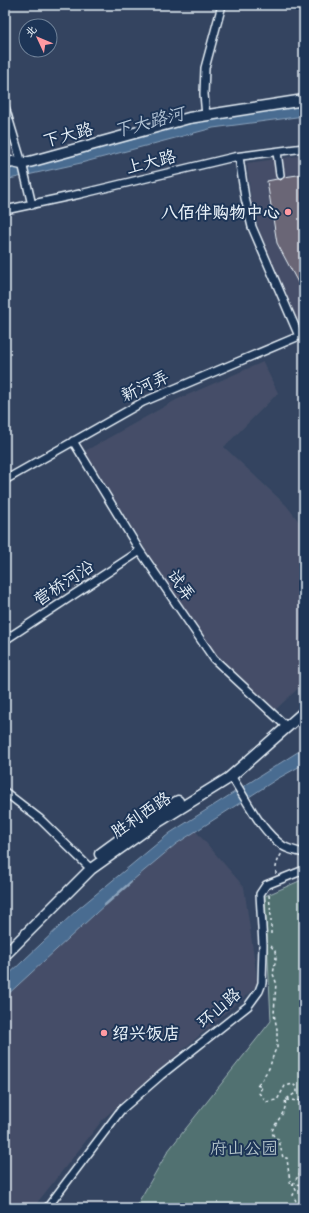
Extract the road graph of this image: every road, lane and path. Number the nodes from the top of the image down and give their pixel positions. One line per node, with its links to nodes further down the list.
1 (222, 5): 4 (street)
2 (304, 100): 4 (main road, 下大路)
3 (5, 107): 9 (street)
4 (206, 116): 9 (main road, 下大路)
5 (304, 148): 6 (street, 上大路)
6 (277, 152): 7 (street, 上大路); 10 (street)
7 (239, 157): 11 (street, 上大路); 13 (street)
8 (5, 164): 9 (main road, 下大路)
9 (22, 166): 11 (street)
10 (280, 175)
11 (32, 205): 12 (street, 上大路)
12 (5, 210)
13 (301, 335): 14 (street, 新河弄)
14 (73, 441): 15 (street, 新河弄); 16 (street, 试弄)
15 (5, 480)
16 (140, 551): 17 (street, 营桥河沿); 20 (street, 试弄)
17 (5, 640)
18 (304, 703): 20 (main road, 胜利西路)
19 (304, 712): 20 (main road, 胜利西路)
20 (284, 725): 21 (main road, 胜利西路); 25 (main road, 胜利西路)
21 (231, 776): 23 (street); 25 (main road, 胜利西路)
22 (5, 792): 25 (street)
23 (284, 846): 24 (street); 27 (path)
24 (304, 853)
25 (88, 866): 29 (main road, 胜利西路); 30 (main road, 胜利西路)
26 (304, 870): 37 (street, 环山路)
27 (276, 877)
28 (269, 895): 31 (path)
29 (5, 945)
30 (5, 955)
31 (285, 1100): 32 (path); 34 (path)
32 (304, 1101)
33 (304, 1167): 34 (path)
34 (293, 1184): 35 (path); 36 (path)
35 (304, 1185)
36 (304, 1207)
37 (46, 1208)

